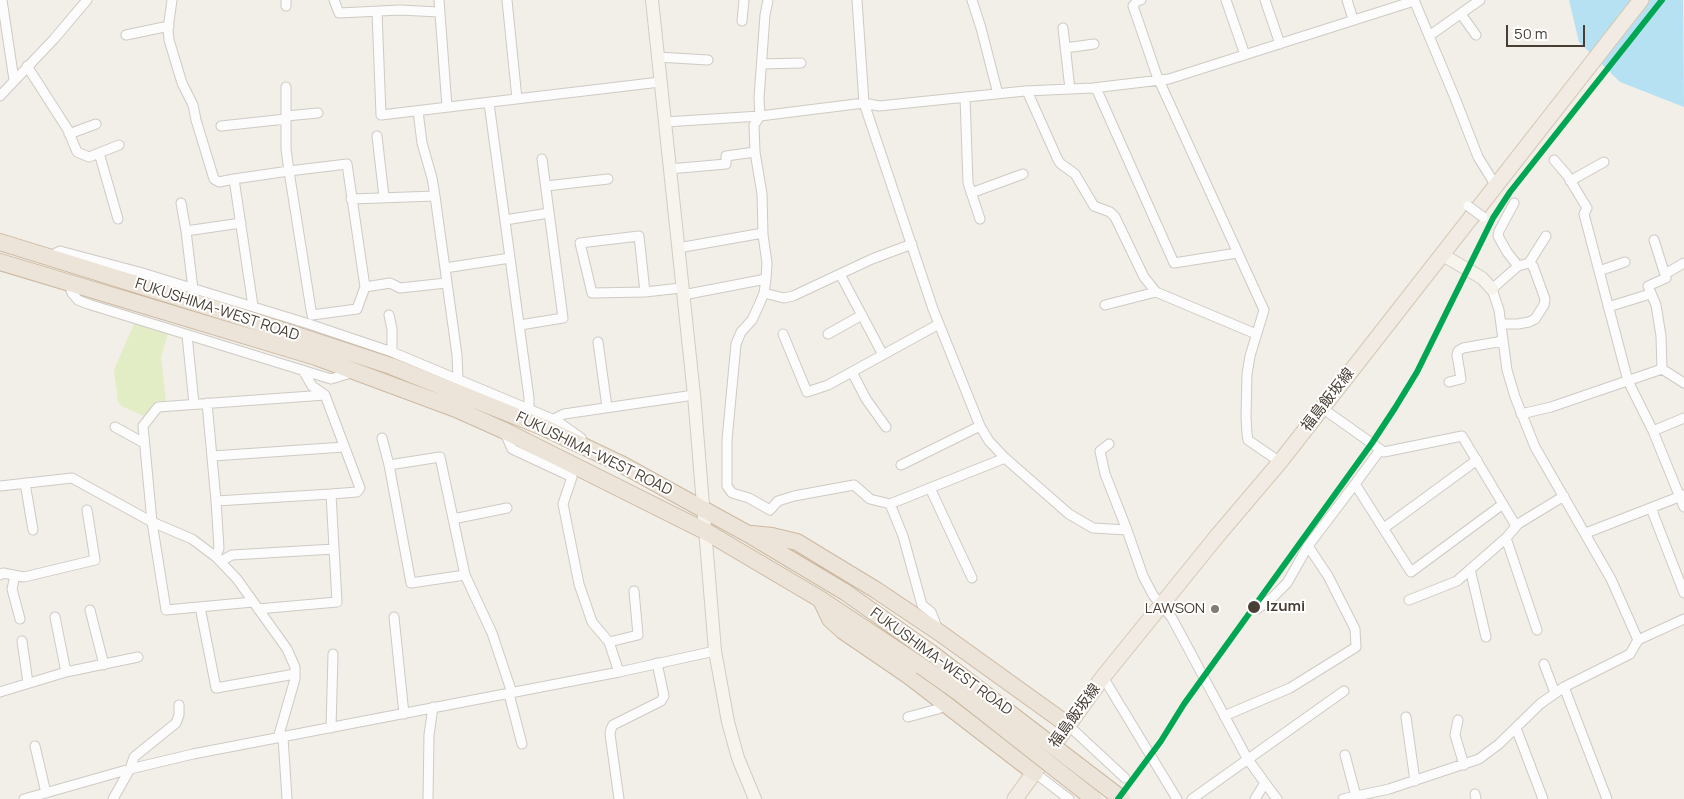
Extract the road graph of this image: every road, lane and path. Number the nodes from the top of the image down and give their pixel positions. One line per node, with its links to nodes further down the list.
1 (2, 0): 38 (street)
2 (87, 0): 37 (street)
3 (172, 0): 24 (street)
4 (334, 0): 19 (street)
5 (439, 0): 20 (street)
6 (507, 0): 48 (street)
7 (652, 0): 33 (street)
8 (744, 0): 23 (street)
9 (768, 0): 36 (street)
10 (857, 0): 50 (street)
11 (972, 0): 45 (street)
12 (1141, 0): 39 (street)
13 (1226, 0): 32 (street)
14 (1265, 0): 30 (street)
15 (1347, 0): 22 (street)
16 (1414, 0): 22 (street); 28 (street)
17 (1480, 0): 21 (street)
18 (1640, 0): 74 (main road, 福島飯坂線)
19 (377, 12): 20 (street); 52 (street)
20 (439, 12): 51 (street)
21 (1460, 14): 27 (street); 28 (street)
22 (1353, 20): 30 (street)
23 (742, 21)
24 (169, 26): 26 (street); 70 (street)
25 (1063, 28): 31 (street)
26 (126, 35)
27 (1476, 35)
28 (1429, 36): 74 (street)
29 (1094, 44): 31 (street)
30 (1280, 44): 32 (street)
31 (1065, 48): 43 (street)
32 (1245, 55): 39 (street)
33 (657, 57): 34 (street); 40 (street)
34 (708, 60)
35 (800, 63): 36 (street)
36 (762, 64): 54 (street)
37 (27, 66): 38 (street); 59 (street)
38 (14, 80): 46 (street)
39 (1160, 80): 42 (street); 95 (street)
40 (660, 82): 48 (street); 56 (street)
41 (286, 88): 55 (street)
42 (1096, 88): 43 (street); 95 (street)
43 (1070, 89): 44 (street)
44 (1027, 91): 45 (street); 116 (street)
45 (998, 94): 47 (street)
46 (0, 96)
47 (965, 97): 50 (street); 75 (street)
48 (517, 99): 49 (street)
49 (489, 103): 51 (street); 86 (street)
50 (864, 103): 54 (street); 93 (street)
51 (447, 107): 52 (street)
52 (418, 111): 76 (street)
53 (318, 113): 55 (street)
54 (760, 116): 56 (street); 62 (street)
55 (286, 118): 58 (street); 68 (street)
56 (665, 122): 67 (street)
57 (96, 124): 59 (street)
58 (222, 126)
59 (69, 134): 63 (street)
60 (377, 136): 77 (street)
61 (119, 146): 63 (street)
62 (755, 152): 67 (street); 89 (street)
63 (99, 153): 84 (street)
64 (542, 159): 73 (street)
65 (1554, 160): 72 (street)
66 (1604, 162): 72 (street)
67 (669, 169): 94 (street)
68 (289, 171): 70 (street); 78 (street); 124 (street)
69 (1023, 174): 75 (street)
70 (234, 179): 87 (street)
71 (608, 179): 73 (street)
72 (1570, 181): 105 (street)
73 (546, 186): 82 (street)
74 (1496, 186): 96 (main road, 福島飯坂線)
75 (972, 193): 85 (street)
76 (436, 196): 77 (street); 104 (street)
77 (384, 197): 78 (street)
78 (351, 199): 111 (street)
79 (181, 203): 88 (street)
80 (1514, 203): 103 (street)
81 (1468, 206): 83 (street, bridge)
82 (549, 213): 86 (street); 127 (street)
83 (1483, 217)
84 (118, 219)
85 (980, 219)
86 (505, 220): 98 (street)
87 (240, 223): 88 (street); 120 (street)
88 (186, 231): 112 (street)
89 (763, 233): 94 (street); 108 (street)
90 (1546, 236): 101 (street)
91 (1654, 240): 107 (street)
92 (0, 242): 97 (highway, FUKUSHIMA-WEST ROAD)
93 (912, 244): 106 (street); 125 (street)
94 (678, 248): 115 (street)
95 (1237, 253): 130 (street)
96 (1441, 254): 113 (street); 149 (main road, 福島飯坂線)
97 (48, 257): 112 (street); 162 (highway, FUKUSHIMA-WEST ROAD)
98 (510, 258): 104 (street); 127 (street)
99 (0, 262): 109 (highway, FUKUSHIMA-WEST ROAD)
100 (1625, 262): 105 (street)
101 (1529, 263): 103 (street); 126 (street)
102 (1684, 263): 107 (street)
103 (1518, 266): 113 (street)
104 (445, 268): 110 (street)
105 (1599, 270): 121 (street)
106 (840, 274): 117 (street); 123 (street)
107 (1665, 274): 118 (street)
108 (766, 279): 115 (street); 117 (street)
109 (68, 282): 131 (street); 138 (highway, FUKUSHIMA-WEST ROAD)
110 (446, 283): 111 (street); 140 (street)
111 (365, 287): 124 (street)
112 (193, 288): 120 (street)
113 (1492, 289): 126 (street)
114 (645, 292): 114 (street); 115 (street)
115 (682, 292): 145 (street)
116 (1156, 292): 119 (street); 130 (street)
117 (764, 293): 179 (street)
118 (1650, 294): 121 (street); 136 (street)
119 (1105, 305)
120 (253, 306): 124 (street)
121 (1608, 307): 141 (street)
122 (389, 315): 134 (street)
123 (862, 315): 129 (street); 135 (street)
124 (310, 319): 134 (street)
125 (939, 324): 135 (street); 154 (street)
126 (1501, 324): 133 (street)
127 (520, 325): 150 (street)
128 (783, 334): 139 (street)
129 (828, 334)
130 (1256, 334): 168 (street)
131 (187, 335): 137 (street); 147 (street)
132 (598, 342): 148 (street)
133 (1503, 342): 142 (street); 151 (street)
134 (392, 352): 140 (street)
135 (884, 355): 139 (street)
136 (1662, 369): 141 (street); 143 (street)
137 (303, 370): 138 (street); 144 (street)
138 (354, 371): 157 (highway, FUKUSHIMA-WEST ROAD)
139 (852, 372): 156 (street)
140 (458, 379): 150 (street)
141 (1628, 381): 151 (street); 158 (street)
142 (1449, 382)
143 (1684, 383)
144 (326, 395): 146 (street); 163 (street)
145 (694, 395): 148 (street); 183 (street)
146 (207, 403): 147 (street); 165 (street)
147 (194, 404): 160 (street)
148 (607, 407): 153 (street)
149 (1322, 408): 164 (street); 168 (main road, 福島飯坂線)
150 (528, 409): 153 (street)
151 (1521, 414): 176 (street)
152 (1684, 418): 158 (street)
153 (554, 419): 162 (street)
154 (980, 426): 166 (street); 170 (street)
155 (115, 427): 160 (street)
156 (886, 427)
157 (504, 430): 192 (highway, FUKUSHIMA-WEST ROAD); 222 (street)
158 (1653, 431): 177 (street)
159 (382, 438): 169 (street)
160 (144, 443): 187 (street)
161 (1108, 444): 191 (street)
162 (583, 446): 183 (highway, FUKUSHIMA-WEST ROAD)
163 (344, 447): 165 (street); 175 (street)
164 (1380, 450): 167 (street); 172 (street)
165 (213, 456): 178 (street)
166 (1005, 458): 174 (street); 191 (street)
167 (1477, 460): 180 (street); 189 (street)
168 (1280, 462): 210 (main road, 福島飯坂線)
169 (389, 465): 186 (street); 201 (street)
170 (900, 465)
171 (25, 483): 173 (street); 187 (street); 190 (street)
172 (1354, 484): 189 (street); 196 (street)
173 (0, 486)
174 (930, 488): 179 (street); 203 (street)
175 (331, 494): 178 (street); 197 (street)
176 (1564, 496): 188 (street); 193 (street)
177 (1682, 496): 181 (street); 184 (street)
178 (216, 501): 198 (street)
179 (890, 504): 218 (street)
180 (1503, 504): 188 (street); 189 (street)
181 (1684, 507)
182 (507, 508): 186 (street)
183 (703, 508): 192 (street); 194 (highway, FUKUSHIMA-WEST ROAD)
184 (1651, 508): 193 (street); 205 (street)
185 (86, 510): 202 (street)
186 (453, 519): 201 (street)
187 (152, 522): 198 (street); 209 (street)
188 (1516, 526): 195 (street)
189 (1384, 528)
190 (33, 530)
191 (1127, 530): 210 (street)
192 (705, 531): 206 (highway, FUKUSHIMA-WEST ROAD); 223 (street)
193 (1586, 533): 221 (street)
194 (748, 534): 218 (highway); 273 (highway, FUKUSHIMA-WEST ROAD, bridge)
195 (1506, 538): 199 (street); 217 (street)
196 (1308, 546): 211 (street); 243 (street)
197 (334, 550): 198 (street); 208 (street)
198 (219, 559): 208 (street)
199 (1470, 569): 207 (street); 219 (street)
200 (0, 575): 202 (street)
201 (465, 575): 237 (street)
202 (15, 576): 215 (street)
203 (972, 578)
204 (634, 591): 222 (street)
205 (1684, 593)
206 (820, 599): 240 (highway); 272 (highway, FUKUSHIMA-WEST ROAD, bridge)
207 (1408, 600)
208 (255, 605): 209 (street); 231 (street)
209 (200, 607): 231 (street)
210 (1162, 607): 232 (main road, 福島飯坂線); 243 (street)
211 (1257, 609)
212 (90, 610): 228 (street)
213 (55, 617): 229 (street)
214 (394, 617): 242 (street)
215 (20, 619)
216 (1684, 619): 221 (street)
217 (1538, 630)
218 (940, 633): 247 (highway)
219 (1486, 637)
220 (22, 640): 233 (street)
221 (1638, 640): 234 (street)
222 (610, 642): 230 (street)
223 (715, 651): 226 (street); 269 (street)
224 (333, 654): 248 (street)
225 (138, 657): 228 (street)
226 (657, 664): 230 (street); 268 (street)
227 (1544, 664): 238 (street)
228 (104, 665): 229 (street)
229 (66, 672): 233 (street)
230 (619, 672): 237 (street)
231 (295, 674): 250 (street)
232 (1103, 677): 247 (main road, 福島飯坂線); 274 (street)
233 (28, 683): 236 (street)
234 (1564, 687): 238 (street); 280 (street)
235 (1344, 691): 254 (street)
236 (0, 692)
237 (511, 693): 241 (street); 251 (street)
238 (1555, 693): 249 (street)
239 (179, 705): 256 (street)
240 (946, 705): 244 (street); 257 (highway)
241 (433, 707): 242 (street); 267 (street)
242 (404, 714): 248 (street)
243 (1224, 716): 254 (street)
244 (908, 717)
245 (1406, 717): 259 (street)
246 (1458, 720): 255 (street)
247 (1068, 725): 257 (main road, 福島飯坂線); 258 (street)
248 (330, 728): 250 (street)
249 (1516, 728): 255 (street); 279 (street)
250 (280, 738): 256 (street); 266 (street)
251 (522, 744)
252 (35, 746): 261 (street)
253 (1345, 754): 263 (street)
254 (1247, 758): 260 (street); 275 (street)
255 (1464, 764): 259 (street)
256 (130, 769): 261 (street); 265 (street)
257 (1035, 773): 270 (main road, 福島飯坂線); 271 (street)
258 (1125, 778)
259 (1415, 780): 262 (street)
260 (1265, 782): 276 (street); 277 (street)
261 (46, 793): 264 (street)
262 (1387, 794): 263 (street)
263 (1356, 796): 278 (street)
264 (24, 799)
265 (113, 799)
266 (286, 799)
267 (428, 799)
268 (619, 799)
269 (755, 799)
270 (1016, 799)
271 (1069, 799)
272 (1094, 799)
273 (1122, 799)
274 (1177, 799)
275 (1192, 799)
276 (1254, 799)
277 (1277, 799)
278 (1343, 799)
279 (1543, 799)
280 (1607, 799)

